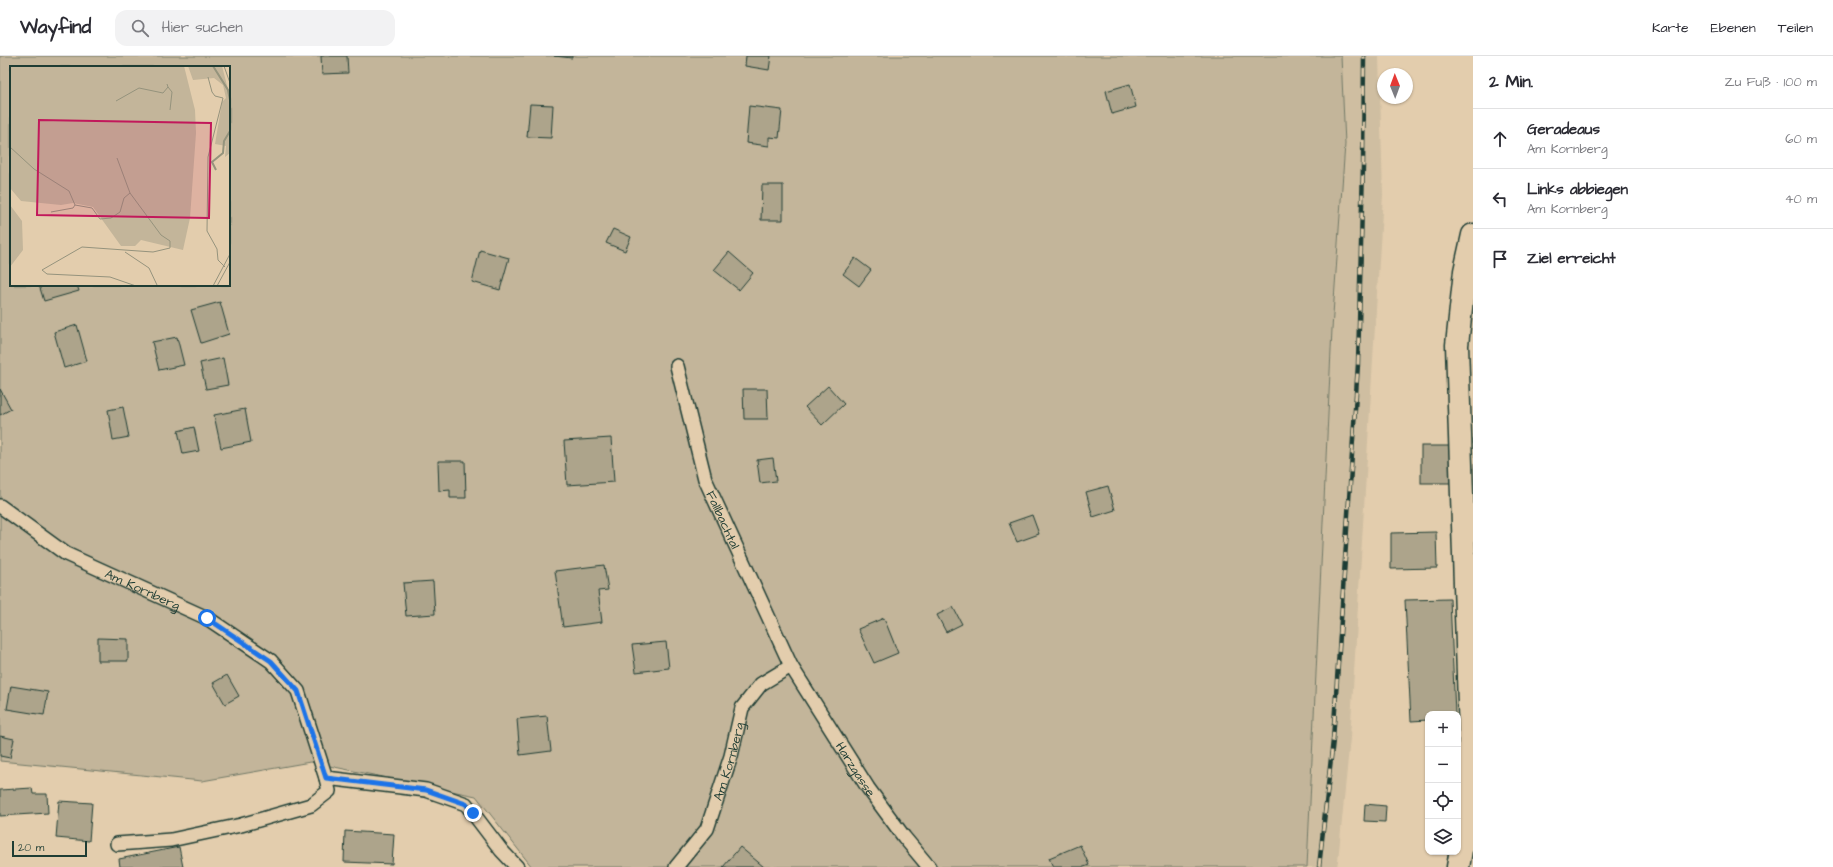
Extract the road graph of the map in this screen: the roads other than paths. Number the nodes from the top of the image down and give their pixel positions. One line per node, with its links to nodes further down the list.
1 (1473, 235): 10 (street)
2 (676, 366): 4 (lane, Fallbachtal)
3 (0, 506): 5 (lane, Am Kornberg)
4 (791, 666): 8 (lane, Am Kornberg); 9 (lane, Harzgasse)
5 (326, 778): 6 (lane); 7 (lane)
6 (117, 844)
7 (517, 867)
8 (676, 867)
9 (929, 867)
10 (1458, 867)

